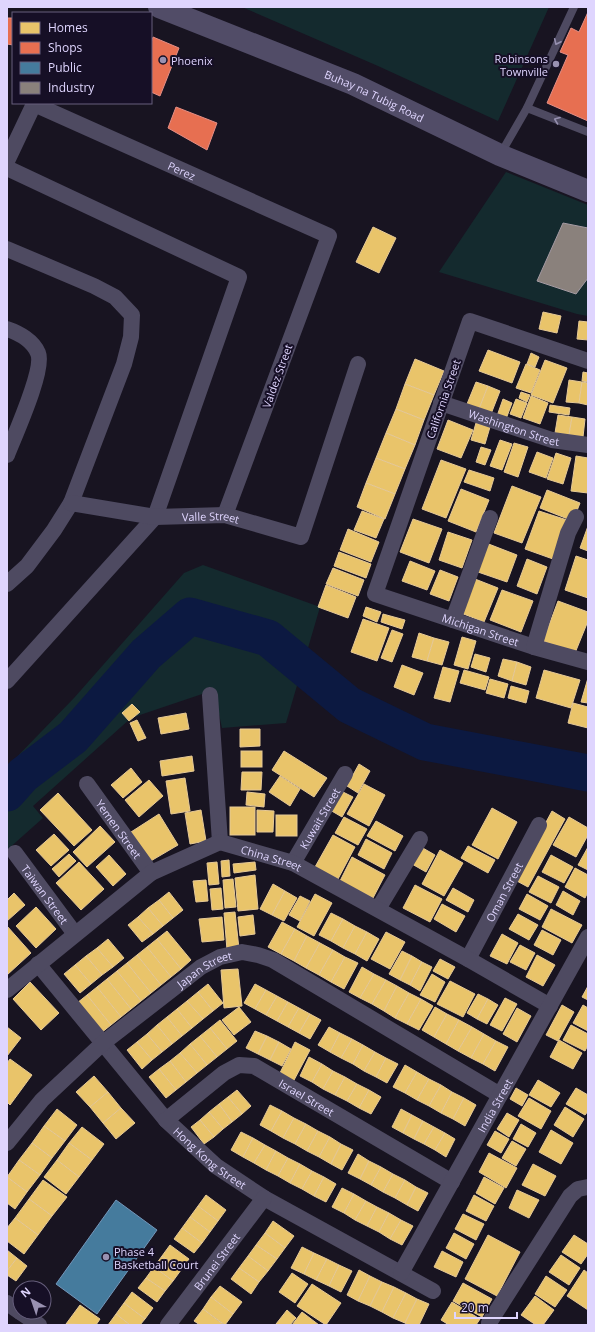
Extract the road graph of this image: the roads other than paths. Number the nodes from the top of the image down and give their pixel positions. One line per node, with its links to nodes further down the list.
1 (158, 7): 5 (main road, Buhay na Tubig Road)
2 (574, 7): 3 (lane, one-way to 3)
3 (527, 108): 4 (lane, one-way to 3); 5 (lane)
4 (588, 132)
5 (500, 155): 8 (main road, Buhay na Tubig Road)
6 (7, 161): 9 (street, Perez)
7 (7, 168): 19 (street)
8 (588, 191)
9 (330, 236): 18 (street, Valdez Street)
10 (7, 249): 17 (street)
11 (7, 329): 16 (street)
12 (588, 361): 14 (street, California Street)
13 (358, 364): 18 (street, Valle Street)
14 (441, 403): 15 (street, Washington Street); 23 (street, California Street)
15 (588, 445)
16 (7, 455)
17 (71, 503): 19 (street, Valle Street); 22 (street)
18 (225, 515): 19 (street, Valle Street)
19 (155, 517): 27 (street)
20 (576, 517): 25 (street)
21 (490, 518): 24 (street)
22 (7, 584)
23 (375, 594): 24 (street, Michigan Street)
24 (453, 620): 25 (street, Michigan Street)
25 (534, 647): 26 (street, Michigan Street)
26 (588, 662)
27 (7, 681)
28 (210, 695): 33 (street)
29 (345, 774): 35 (street, Kuwait Street)
30 (87, 784): 36 (street, Yemen Street)
31 (539, 825): 40 (street, Oman Street)
32 (420, 839): 37 (street)
33 (220, 842): 35 (street, China Street); 36 (street)
34 (16, 854): 38 (street, Taiwan Street)
35 (293, 863): 37 (street, China Street)
36 (151, 873): 38 (street)
37 (378, 909): 40 (street, China Street)
38 (75, 934): 41 (street)
39 (588, 937): 43 (street, India Street)
40 (468, 959): 43 (street, China Street)
41 (38, 964): 42 (street); 44 (street, Hong Kong Street)
42 (7, 990)
43 (550, 1006): 45 (street, India Street)
44 (104, 1043): 45 (street, Japan Street); 46 (street, Hong Kong Street); 47 (street, Japan Street)
45 (500, 1095): 48 (street, India Street)
46 (166, 1120): 48 (street, Israel Street); 50 (street, Hong Kong Street)
47 (7, 1144)
48 (452, 1182): 51 (street, India Street)
49 (588, 1187): 53 (street)
50 (264, 1198): 51 (street, Hong Kong Street); 54 (street, Brunei Street)
51 (401, 1273): 52 (street, Hong Kong Street)
52 (433, 1291)
53 (489, 1323)
54 (168, 1325)

